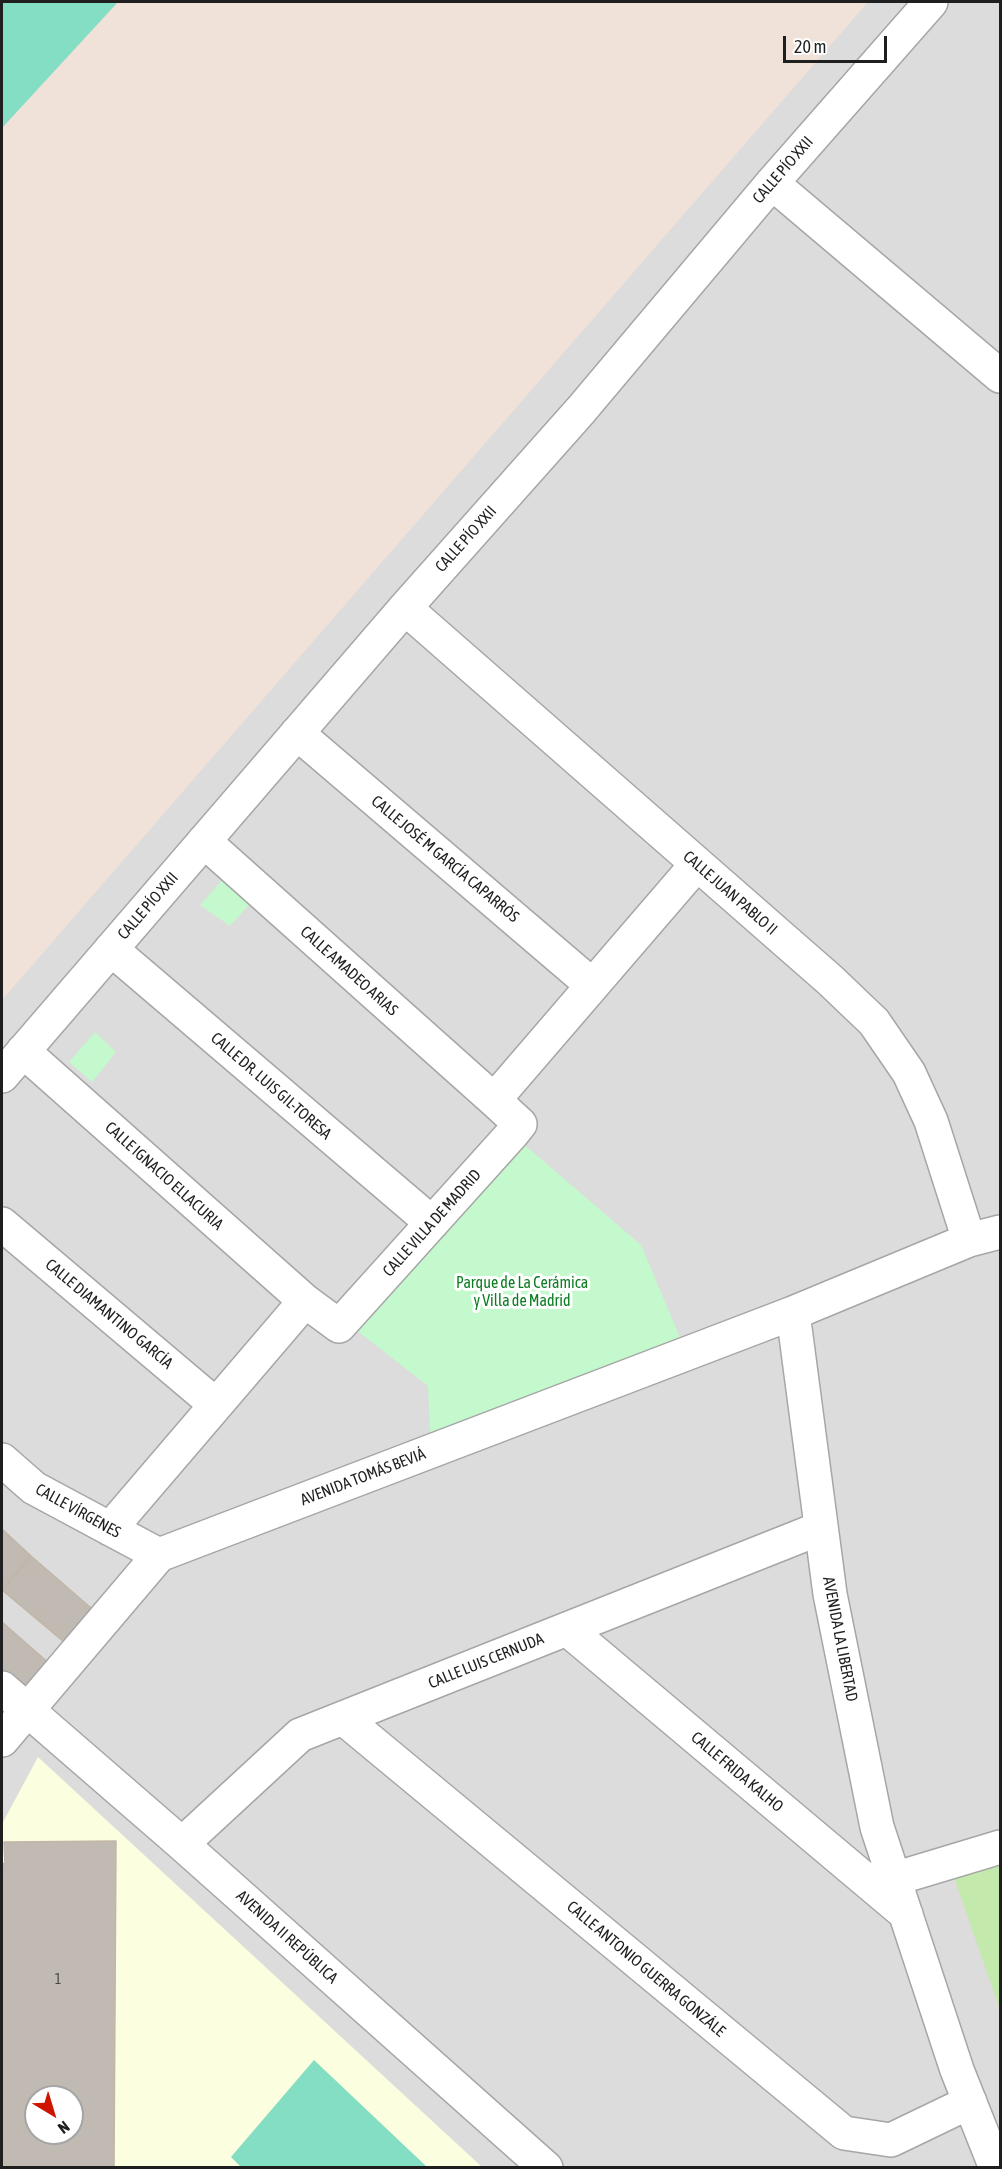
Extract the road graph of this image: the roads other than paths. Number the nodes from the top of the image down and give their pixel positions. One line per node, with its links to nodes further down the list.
1 (931, 2): 2 (street, CALLE PÍO XXII)
2 (772, 183): 3 (street); 4 (street, CALLE PÍO XXII)
3 (1000, 376)
4 (405, 608): 5 (street, CALLE PÍO XXII); 7 (street, CALLE JUAN PABLO II)
5 (297, 733): 6 (street, CALLE PÍO XXII); 9 (street, CALLE JOSÉ M GARCÍA CAPARRÓS)
6 (204, 841): 8 (street, CALLE PÍO XXII); 12 (street, CALLE AMADEO ARIAS)
7 (697, 864): 9 (street); 16 (street, CALLE JUAN PABLO II)
8 (111, 949): 10 (street, CALLE PÍO XXII); 13 (street, CALLE DR. LUIS GIL-TORESA)
9 (592, 985): 12 (street)
10 (23, 1051): 11 (street, CALLE PÍO XXII); 17 (street, CALLE IGNACIO ELLACURIA)
11 (2, 1076)
12 (494, 1100): 13 (street, CALLE VILLA DE MADRID)
13 (432, 1223): 17 (street, CALLE VILLA DE MADRID)
14 (2, 1224): 19 (street, CALLE DIAMANTINO GARCÍA)
15 (1000, 1232): 16 (street)
16 (969, 1240): 18 (street)
17 (305, 1301): 19 (street)
18 (793, 1312): 21 (street, AVENIDA LA LIBERTAD); 23 (street, AVENIDA TOMÁS BEVIÁ)
19 (216, 1405): 22 (street)
20 (2, 1460): 22 (street, CALLE VÍRGENES)
21 (821, 1528): 24 (street, CALLE LUIS CERNUDA); 31 (street, AVENIDA LA LIBERTAD)
22 (110, 1529): 23 (street, CALLE VÍRGENES)
23 (159, 1555): 26 (street, AVENIDA TOMÁS BEVIÁ)
24 (567, 1629): 27 (street, CALLE LUIS CERNUDA); 32 (street, CALLE FRIDA KALHO)
25 (2, 1688): 26 (street, AVENIDA II REPÚBLICA)
26 (27, 1708): 28 (street, AVENIDA TOMÁS BEVIÁ); 29 (street, AVENIDA II REPÚBLICA)
27 (343, 1718): 29 (street, CALLE LUIS CERNUDA); 33 (street, CALLE ANTONIO GUERRA GONZÁLE)
28 (2, 1740)
29 (182, 1844): 34 (street, AVENIDA II REPÚBLICA)
30 (1000, 1847): 31 (street)
31 (894, 1879): 32 (street, AVENIDA LA LIBERTAD)
32 (906, 1914): 33 (street, AVENIDA LA LIBERTAD)
33 (970, 2102): 35 (street, AVENIDA LA LIBERTAD)
34 (546, 2168)
35 (996, 2168)

